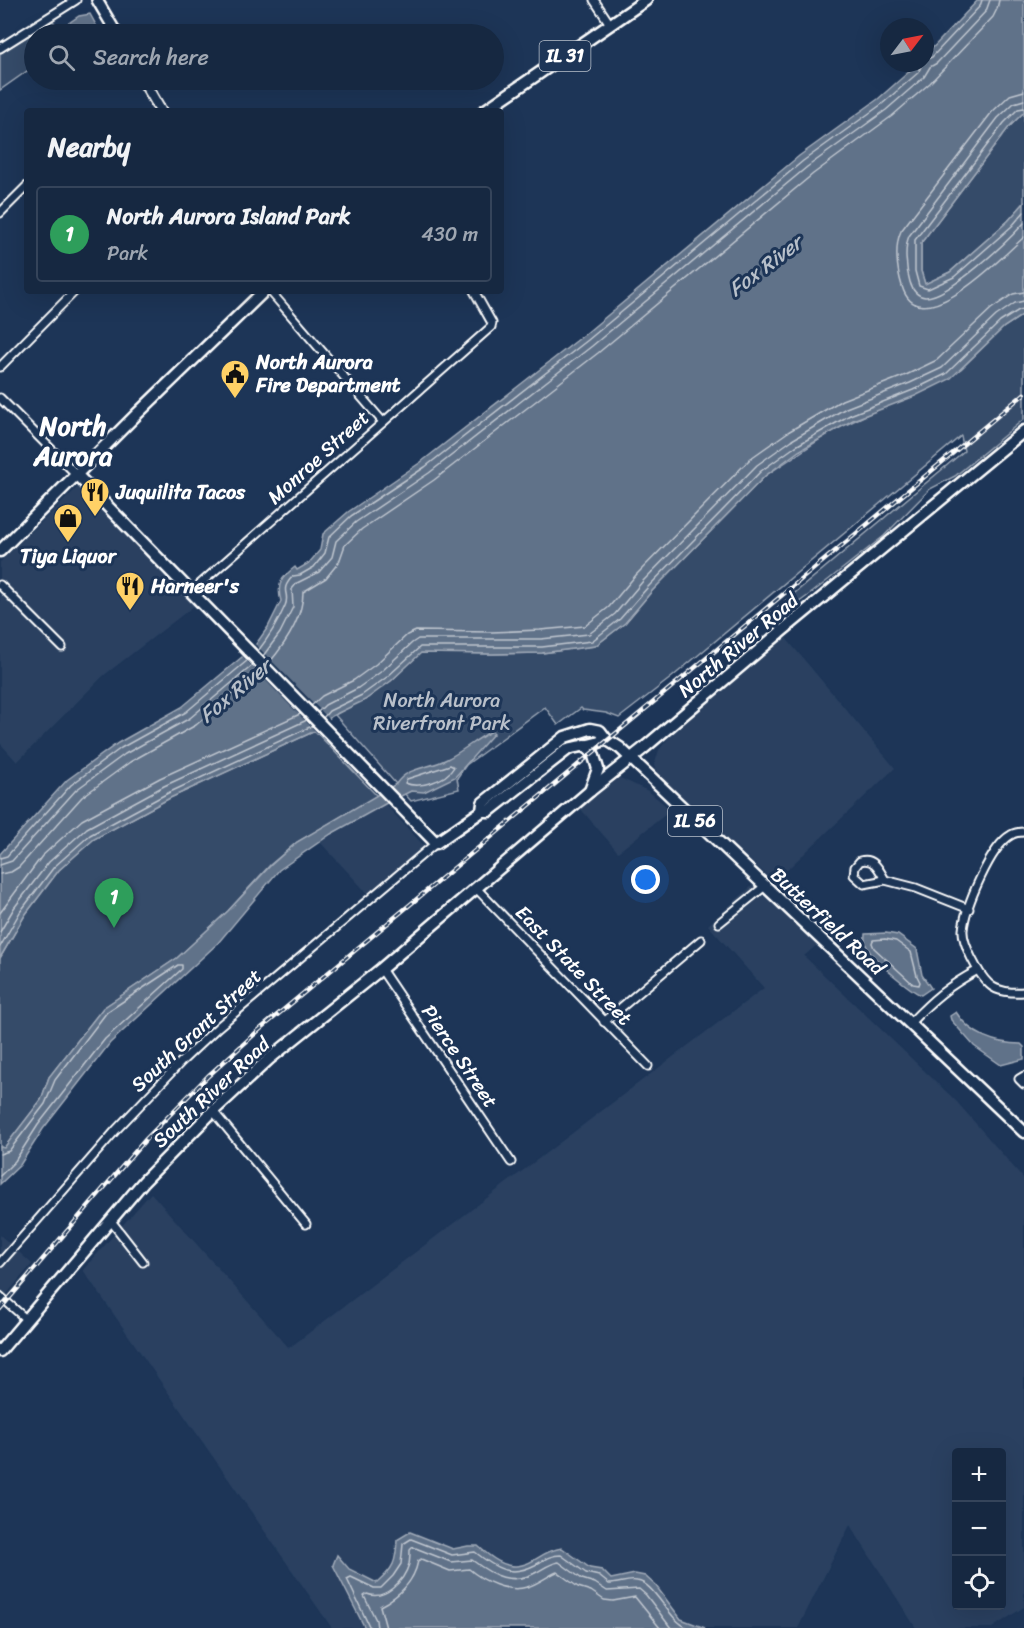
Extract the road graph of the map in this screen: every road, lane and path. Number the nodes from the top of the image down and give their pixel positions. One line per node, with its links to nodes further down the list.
1 (76, 0): 5 (street)
2 (98, 0): 6 (street)
3 (594, 0): 7 (street)
4 (646, 0): 7 (main road, IL 31)
5 (38, 24)
6 (111, 24)
7 (610, 24): 12 (main road, IL 31)
8 (24, 33): 9 (street)
9 (0, 48)
10 (149, 90): 11 (street)
11 (159, 108)
12 (487, 108)
13 (24, 189): 14 (street)
14 (0, 213)
15 (72, 294): 19 (street)
16 (261, 294): 23 (main road)
17 (273, 294): 21 (street)
18 (476, 294): 21 (street, Monroe Street)
19 (0, 367)
20 (0, 398): 23 (street)
21 (383, 422): 26 (street, Monroe Street)
22 (1024, 431): 30 (main road, North River Road)
23 (76, 474): 24 (main road); 26 (main road)
24 (0, 551)
25 (0, 585): 27 (street)
26 (191, 592): 34 (main road)
27 (62, 647)
28 (606, 739): 29 (main road, IL 56); 30 (main road, Butterfield Road / IL 56); 32 (main road, IL 56)
29 (584, 745): 31 (main road); 32 (main road, IL 56)
30 (630, 759): 31 (main road, North River Road); 36 (main road, Butterfield Road / IL 56)
31 (590, 791): 37 (main road, North River Road)
32 (482, 811): 34 (main road, IL 56)
33 (1024, 831): 38 (street)
34 (436, 843): 53 (street, South Grant Street)
35 (885, 880): 35 (street); 38 (street)
36 (765, 886): 39 (street); 45 (main road, Butterfield Road / IL 56)
37 (476, 888): 41 (main road, South River Road); 44 (street, East State Street)
38 (969, 909): 42 (street)
39 (719, 923)
40 (701, 940): 44 (street)
41 (381, 969): 47 (main road, South River Road); 49 (street, Pierce Street)
42 (978, 970): 43 (street); 45 (street)
43 (1024, 992)
44 (603, 1022): 46 (street, East State Street)
45 (910, 1023): 48 (main road, Butterfield Road / IL 56)
46 (648, 1066)
47 (213, 1111): 50 (main road, South River Road); 51 (street)
48 (1024, 1131)
49 (512, 1162)
50 (111, 1221): 52 (street); 55 (main road, South River Road)
51 (306, 1224)
52 (143, 1262)
53 (0, 1263)
54 (0, 1296): 55 (street)
55 (27, 1320): 56 (main road, South River Road)
56 (0, 1351)

